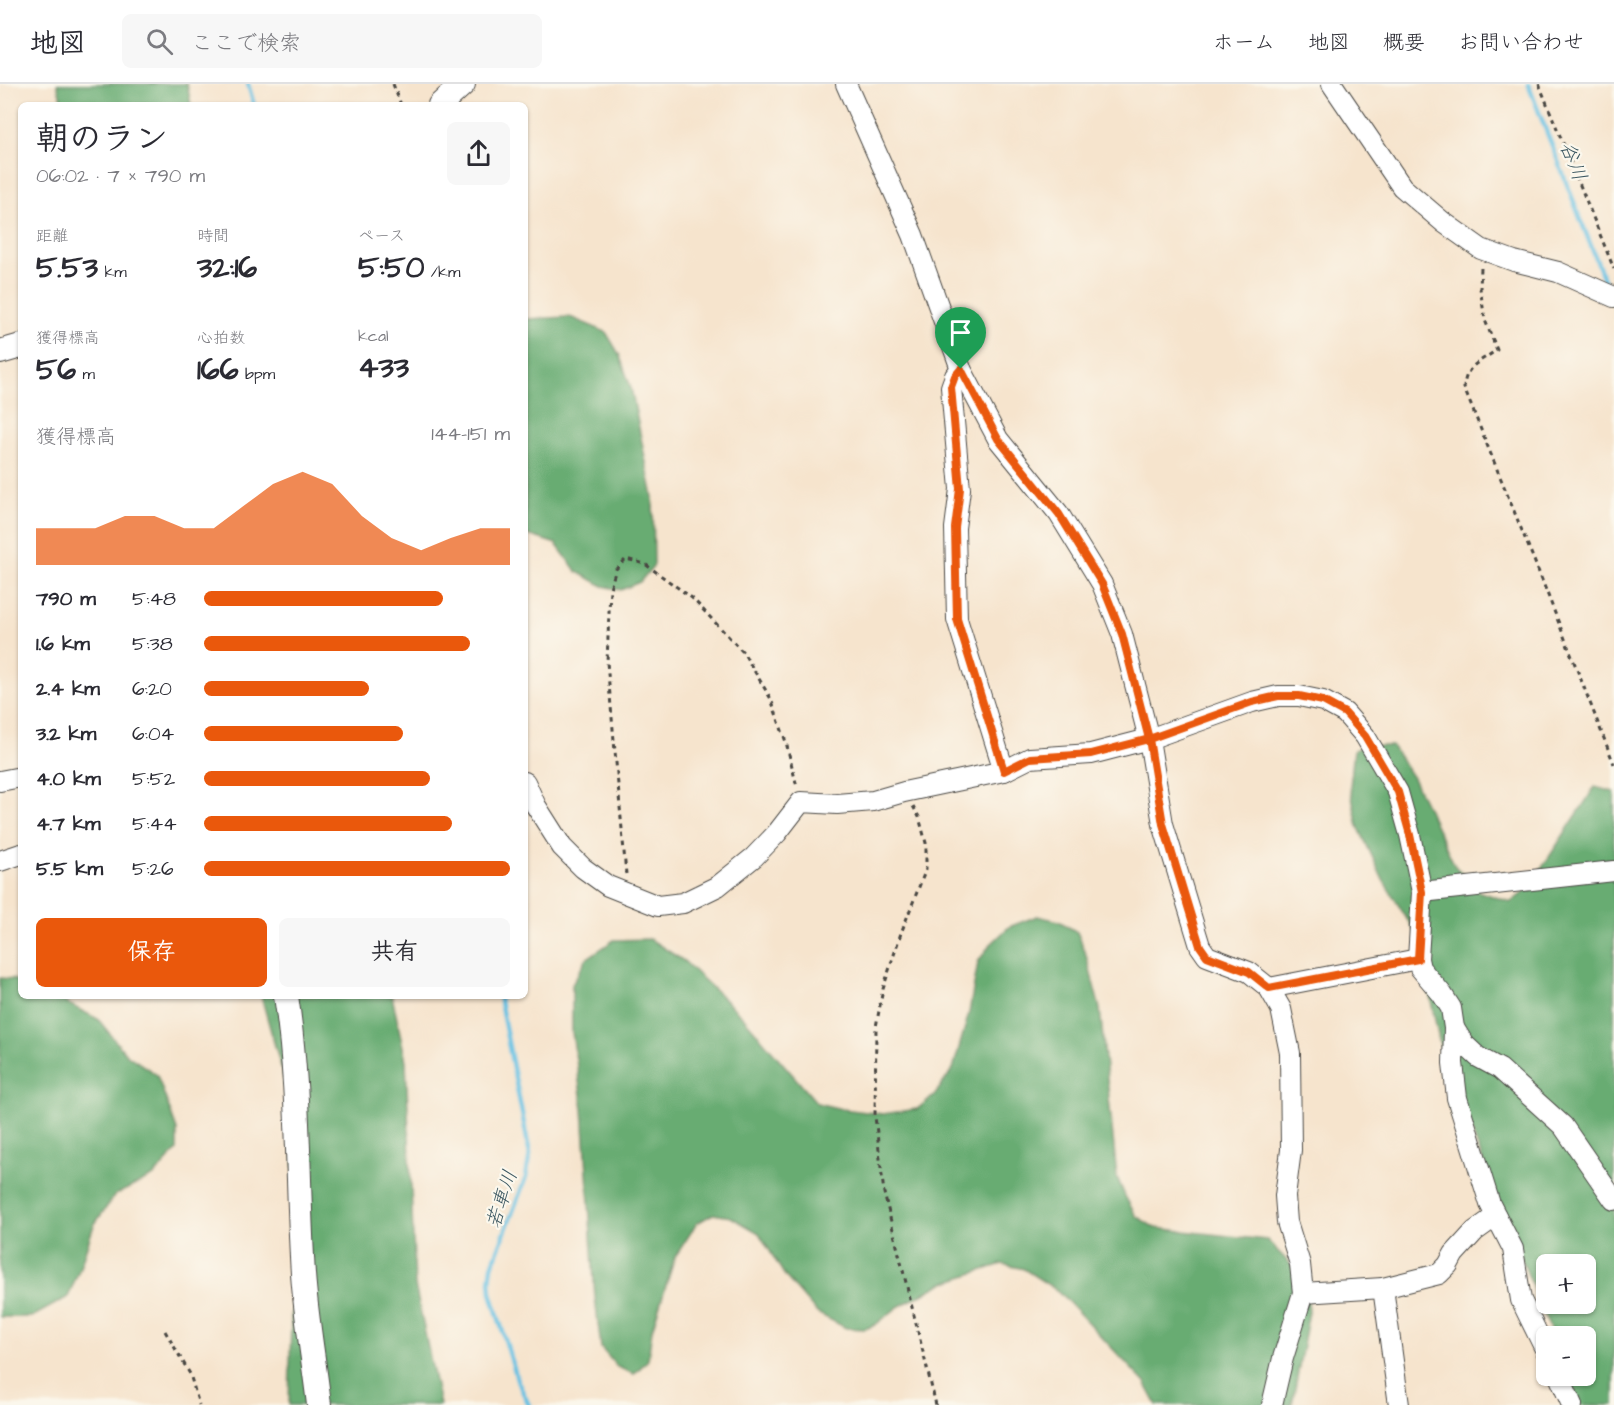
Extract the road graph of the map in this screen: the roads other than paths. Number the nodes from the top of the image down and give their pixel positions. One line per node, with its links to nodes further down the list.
1 (463, 84): 4 (street)
2 (846, 84): 8 (street)
3 (1332, 84): 5 (street)
4 (443, 102)
5 (1614, 297)
6 (18, 347): 7 (street)
7 (0, 352)
8 (961, 369): 9 (street); 10 (street)
9 (1149, 739): 10 (street); 17 (street); 19 (street)
10 (1004, 771): 13 (street)
11 (18, 778): 12 (street)
12 (0, 781)
13 (528, 789)
14 (18, 855): 15 (street)
15 (0, 861)
16 (1614, 871): 17 (street)
17 (1422, 892): 18 (street)
18 (1418, 959): 19 (street); 21 (street)
19 (1269, 988): 25 (street)
20 (286, 999): 28 (street)
21 (1454, 1028): 22 (street); 23 (street)
22 (1614, 1200)
23 (1496, 1216): 24 (street); 26 (street)
24 (1383, 1288): 25 (street); 30 (street)
25 (1303, 1293): 29 (street)
26 (1536, 1331)
27 (1563, 1386): 31 (street)
28 (319, 1405)
29 (1272, 1405)
30 (1399, 1405)
31 (1572, 1405)

